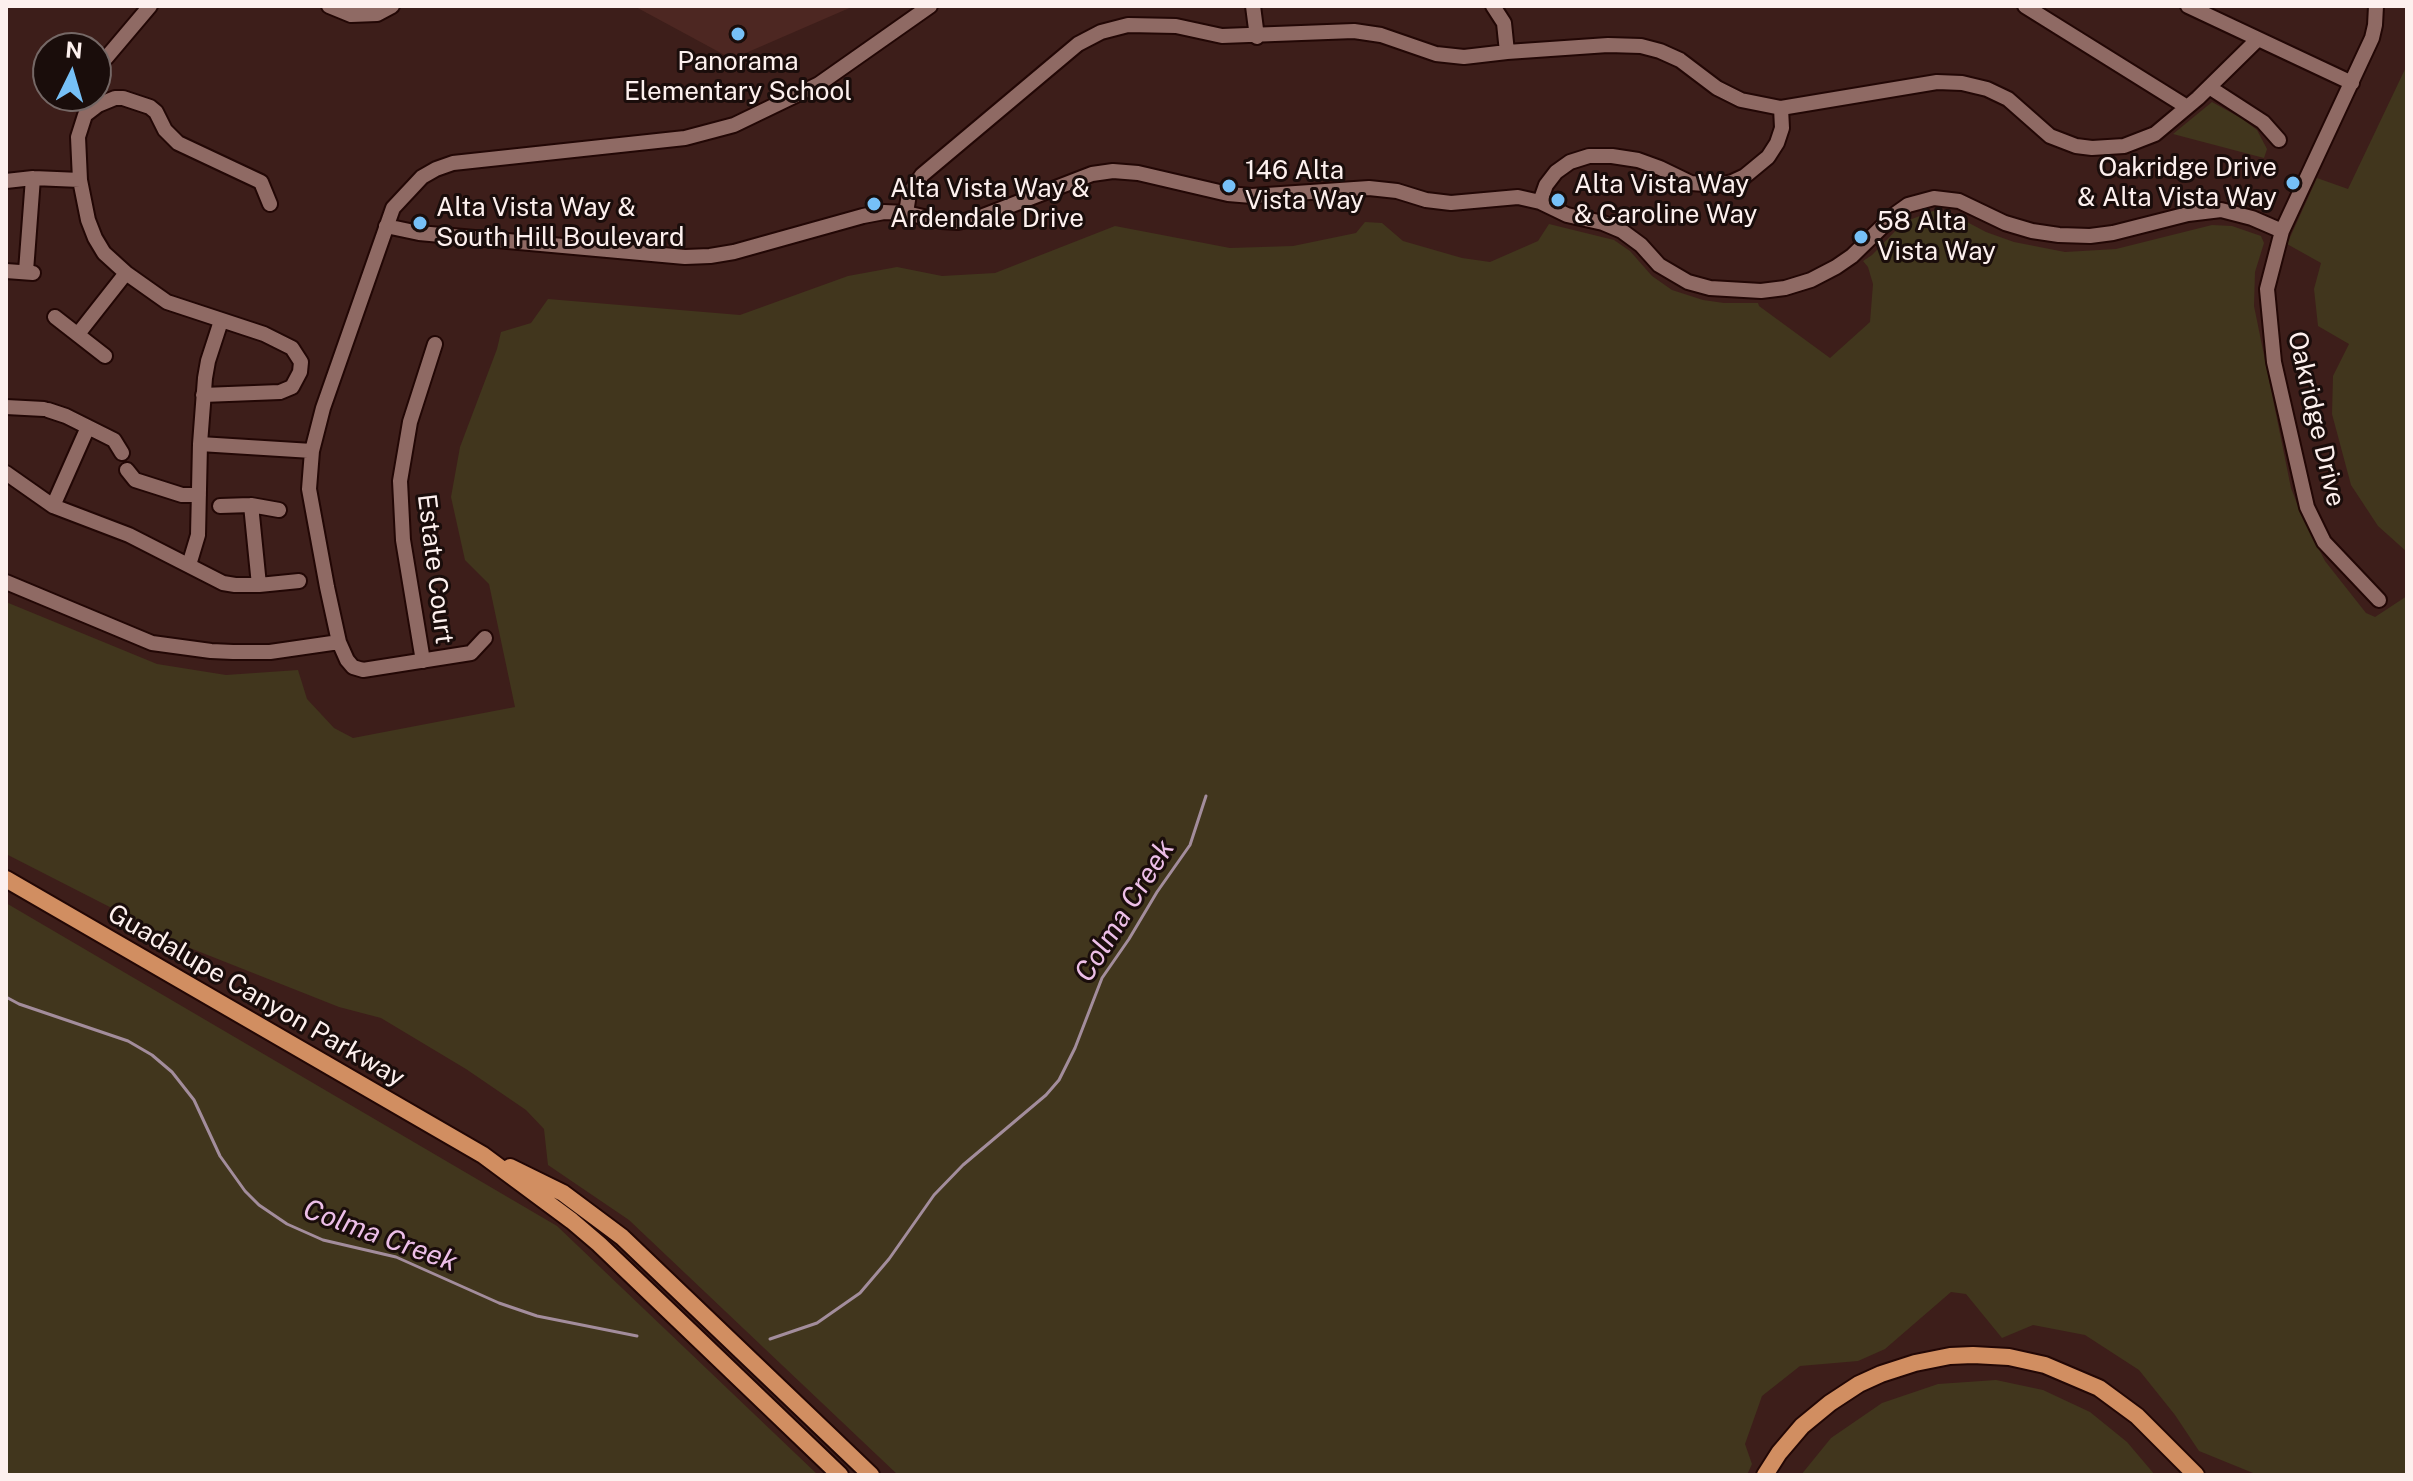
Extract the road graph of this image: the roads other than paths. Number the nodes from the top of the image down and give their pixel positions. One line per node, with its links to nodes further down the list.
1 (150, 6): 12 (street)
2 (329, 6): 3 (street)
3 (392, 6)
4 (930, 6): 25 (street)
5 (1253, 6): 10 (street)
6 (1493, 6): 13 (street)
7 (2025, 6): 16 (street)
8 (2188, 6): 11 (street)
9 (2376, 6): 14 (street, Oakridge Drive)
10 (1257, 37): 13 (street); 24 (street)
11 (2257, 40): 14 (street); 15 (street)
12 (112, 51)
13 (1507, 52): 17 (street)
14 (2352, 83): 26 (street, Oakridge Drive)
15 (2209, 87): 16 (street); 18 (street)
16 (2187, 107): 17 (street)
17 (1781, 108): 22 (street)
18 (2279, 140)
19 (33, 178): 20 (street); 21 (street); 27 (street)
20 (80, 180): 23 (street); 28 (street)
21 (6, 181)
22 (1540, 202): 24 (street); 26 (street)
23 (270, 204)
24 (906, 213): 25 (street)
25 (386, 226): 38 (street)
26 (2282, 231): 51 (street, Oakridge Drive)
27 (6, 271)
28 (126, 273): 30 (street); 31 (street)
29 (55, 317): 31 (street)
30 (221, 321): 34 (street); 34 (street)
31 (78, 334): 33 (street)
32 (435, 344): 54 (street, Estate Court)
33 (105, 356)
34 (203, 395): 37 (street)
35 (6, 407): 36 (street)
36 (88, 427): 39 (street); 44 (street)
37 (200, 444): 38 (street); 42 (street)
38 (312, 451): 53 (street)
39 (122, 453)
40 (127, 470): 42 (street)
41 (6, 473): 44 (street)
42 (199, 495): 47 (street)
43 (251, 505): 45 (street); 46 (street); 50 (street)
44 (53, 506): 47 (street)
45 (220, 506)
46 (279, 510)
47 (189, 565): 50 (street)
48 (299, 581): 50 (street)
49 (6, 582): 53 (street)
50 (259, 585)
51 (2379, 600)
52 (485, 638): 54 (street)
53 (339, 642): 54 (street)
54 (423, 661)
55 (6, 879): 56 (main road, Guadalupe Canyon Parkway)
56 (483, 1155): 57 (main road, Guadalupe Canyon Parkway); 58 (main road, Guadalupe Canyon Parkway)
57 (840, 1475)
58 (871, 1475)
59 (1765, 1475): 60 (main road)
60 (2196, 1475)

